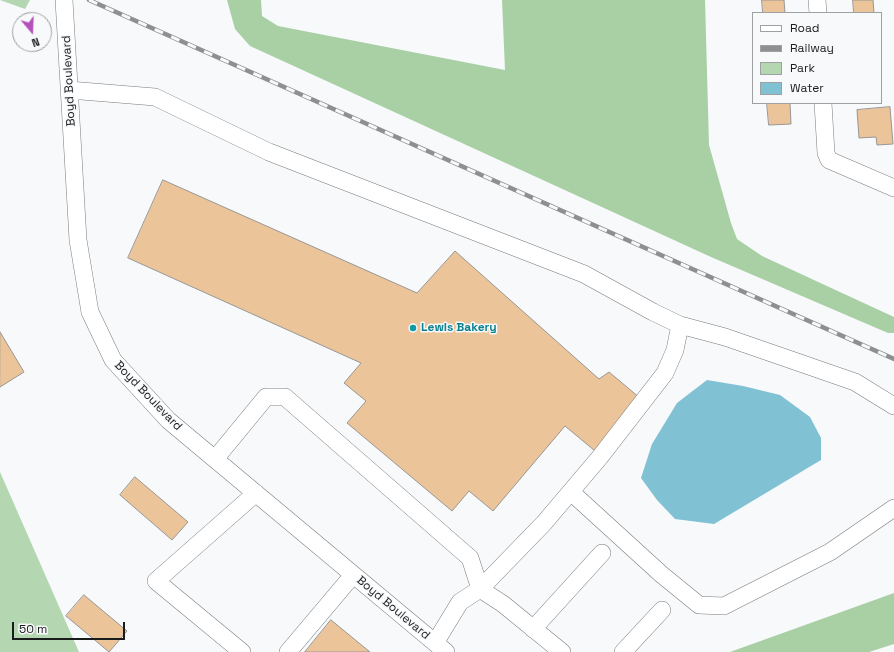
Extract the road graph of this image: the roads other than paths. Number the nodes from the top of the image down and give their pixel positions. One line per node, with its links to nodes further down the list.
1 (64, 0): 4 (street, Boyd Boulevard)
2 (817, 0): 3 (street)
3 (818, 12)
4 (69, 90): 7 (street); 9 (street, Boyd Boulevard)
5 (823, 104): 6 (street)
6 (894, 188)
7 (680, 325): 8 (street); 10 (street)
8 (894, 406)
9 (215, 459): 11 (street, Boyd Boulevard); 15 (street)
10 (571, 492): 12 (street); 15 (street)
11 (256, 493): 14 (street, Boyd Boulevard); 19 (street)
12 (894, 508)
13 (602, 553): 17 (street)
14 (353, 575): 18 (street, Boyd Boulevard); 20 (street)
15 (480, 589): 17 (street); 18 (street)
16 (662, 610): 22 (street)
17 (533, 628): 21 (street)
18 (440, 648)
19 (242, 652)
20 (288, 652)
21 (562, 652)
22 (623, 652)

